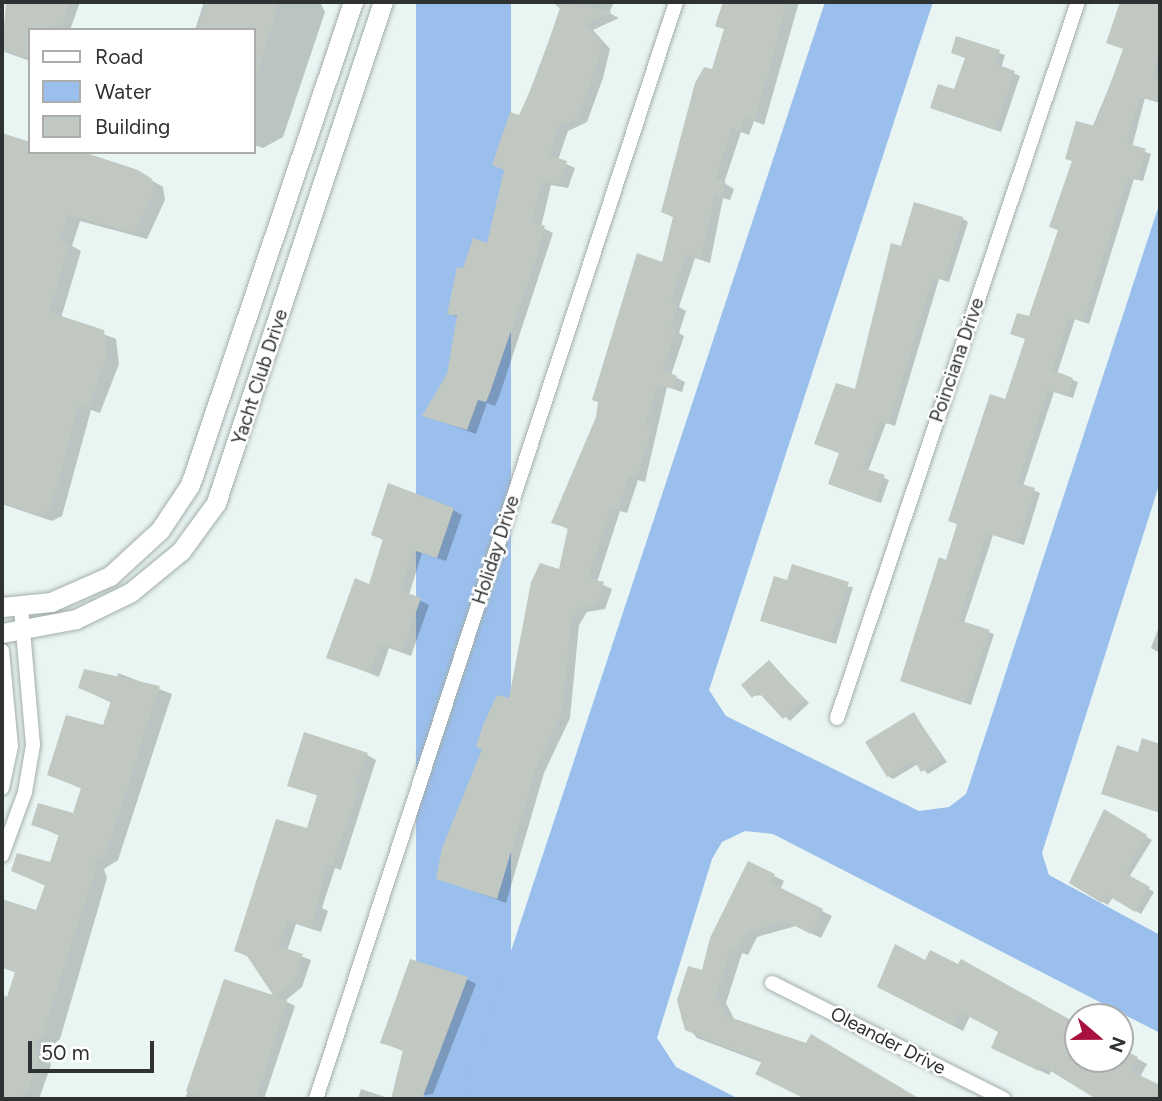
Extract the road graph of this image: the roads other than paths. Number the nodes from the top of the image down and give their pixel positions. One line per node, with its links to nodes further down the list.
1 (353, 2): 5 (street, Yacht Club Drive)
2 (383, 2): 6 (street, Yacht Club Drive)
3 (676, 2): 15 (street, Holiday Drive)
4 (1078, 2): 9 (street, Poinciana Drive)
5 (12, 607): 6 (street)
6 (24, 630): 7 (street, Yacht Club Drive); 10 (street)
7 (2, 633)
8 (2, 651): 11 (street)
9 (837, 718)
10 (33, 745): 11 (street); 13 (street)
11 (11, 746): 12 (street)
12 (2, 788)
13 (2, 855)
14 (772, 983): 16 (street, Oleander Drive)
15 (316, 1099)
16 (1004, 1099)

